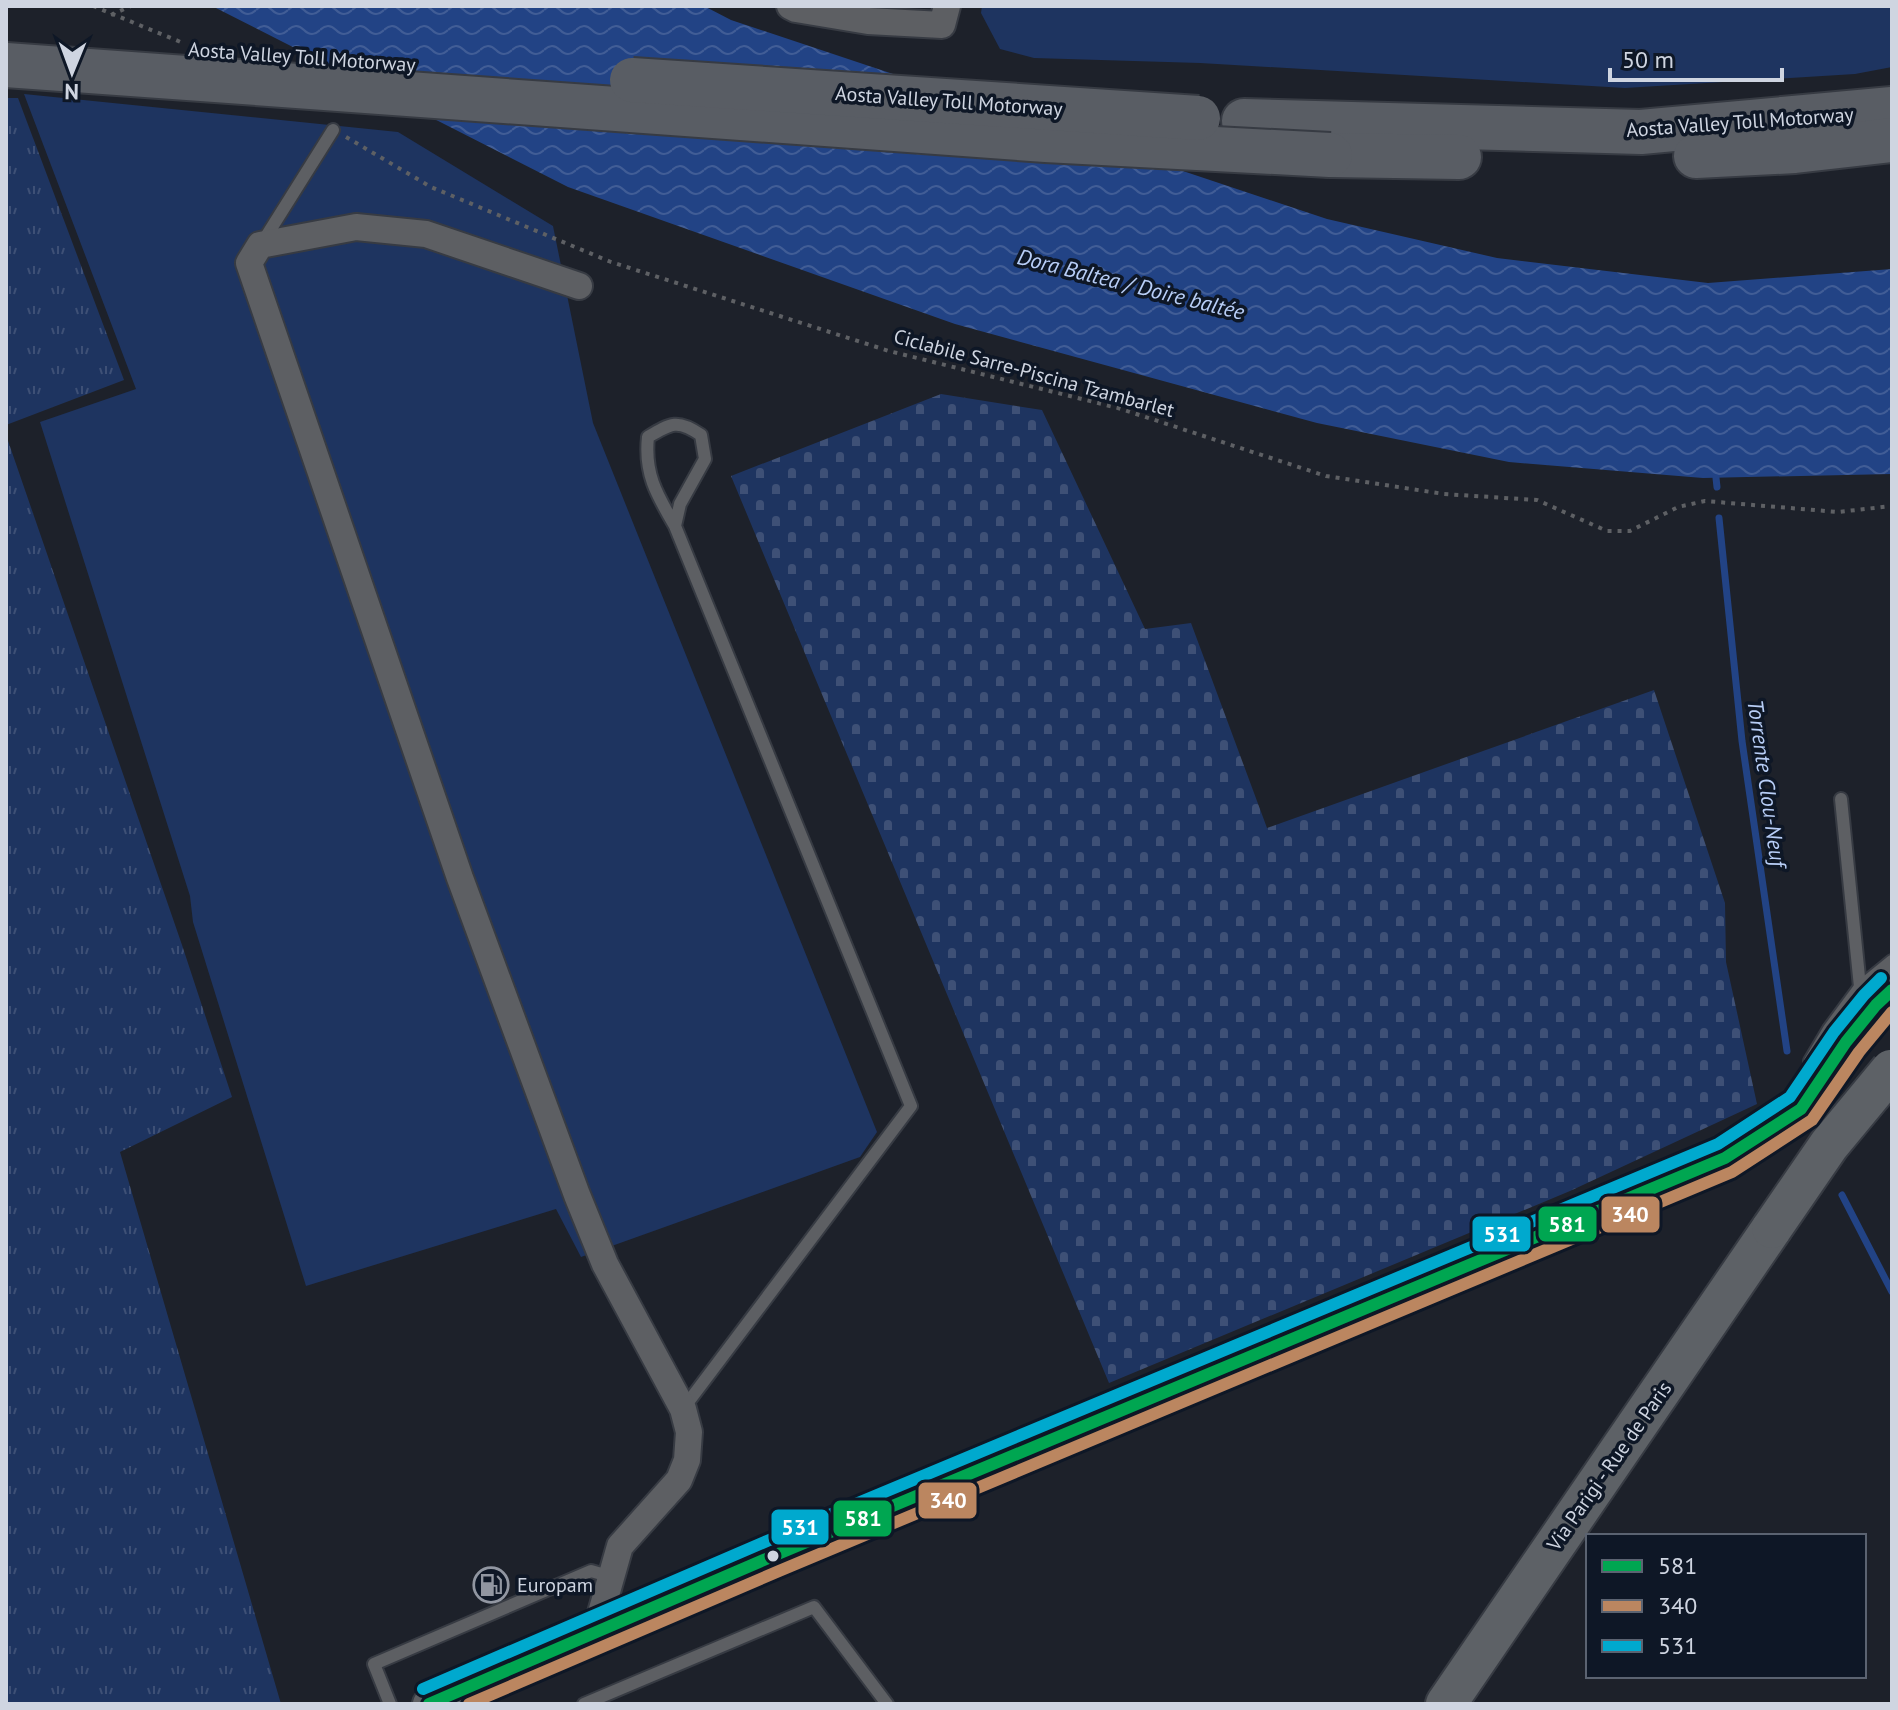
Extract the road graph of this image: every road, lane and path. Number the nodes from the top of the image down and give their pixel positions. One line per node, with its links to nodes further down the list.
1 (93, 6): 2 (path)
2 (131, 6)
3 (790, 6): 4 (street)
4 (947, 6)
5 (6, 36): 7 (highway, Aosta Valley Toll Motorway, bridge)
6 (6, 65): 9 (highway, Aosta Valley Toll Motorway, bridge)
7 (1892, 109)
8 (333, 130): 10 (lane); 12 (path, Ciclabile Sarre-Piscina Tzambarlet)
9 (1892, 140)
10 (260, 245): 11 (street); 20 (street)
11 (579, 286)
12 (1892, 506)
13 (675, 526): 13 (lane); 20 (lane)
14 (1841, 799): 16 (lane)
15 (1892, 961): 16 (lane)
16 (1876, 988): 18 (main road)
17 (1892, 1080): 18 (main road); 27 (main road, Via Parigi - Rue de Paris, bridge)
18 (1804, 1113): 19 (main road)
19 (1725, 1158): 22 (street)
20 (683, 1409): 21 (street)
21 (612, 1577): 22 (street); 23 (lane)
22 (595, 1634): 24 (street)
23 (390, 1704)
24 (429, 1704)
25 (584, 1704): 26 (lane)
26 (887, 1704)
27 (1446, 1704)

